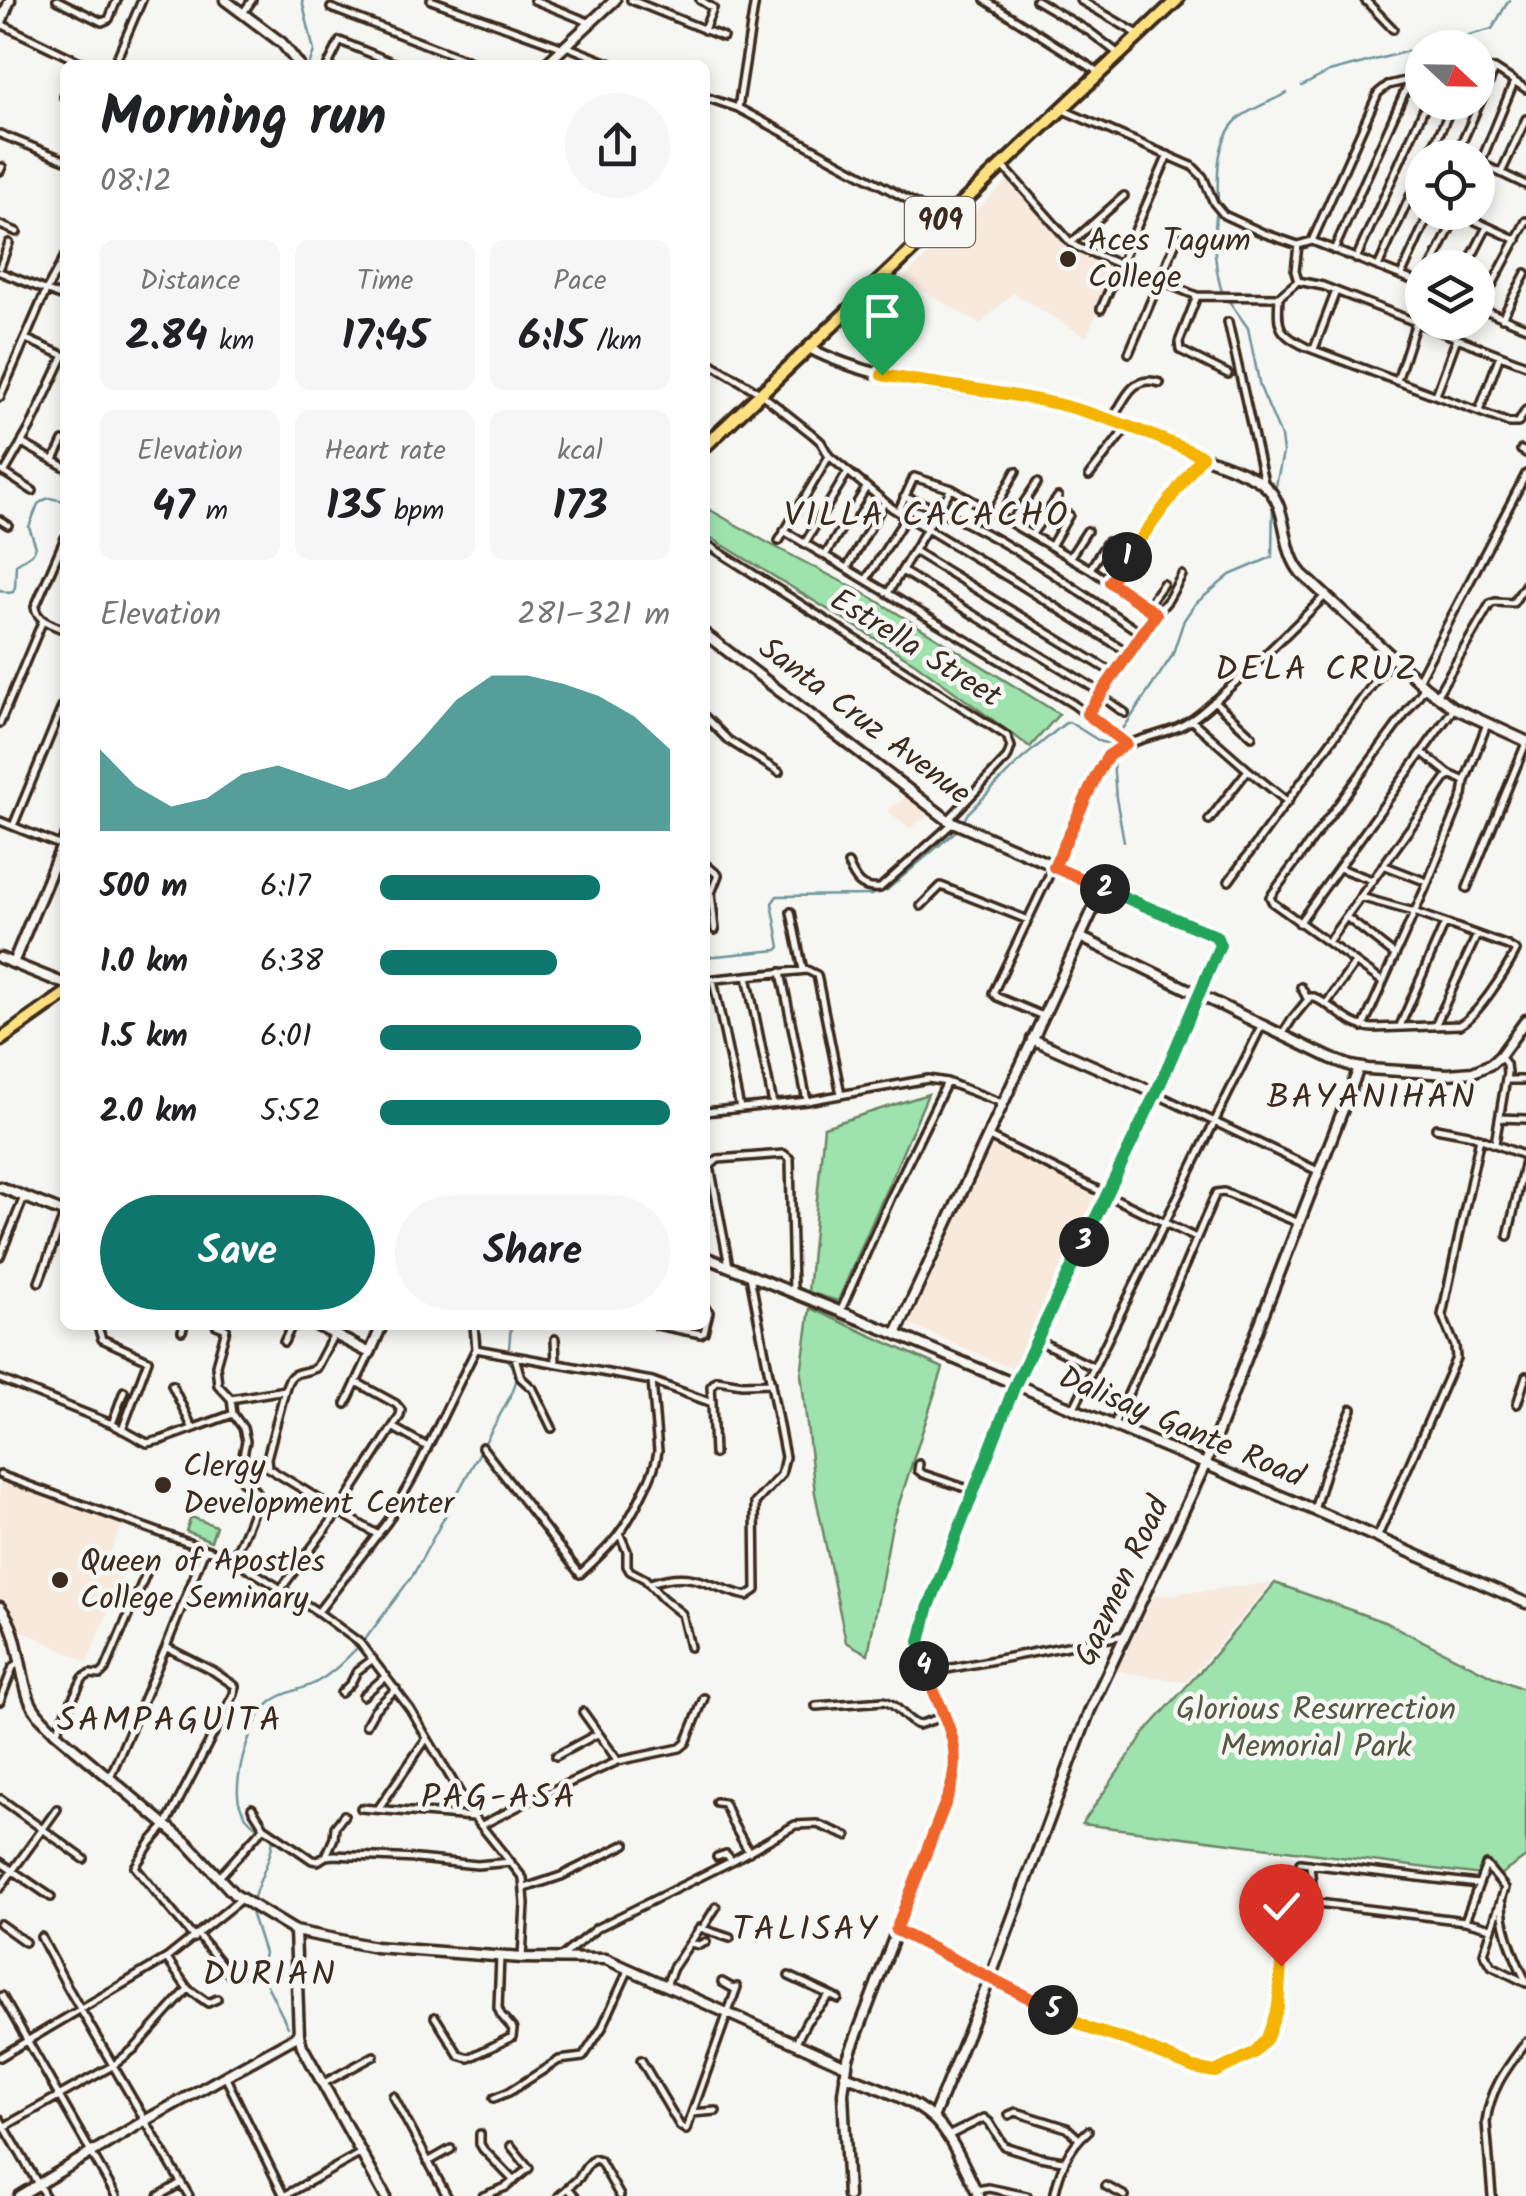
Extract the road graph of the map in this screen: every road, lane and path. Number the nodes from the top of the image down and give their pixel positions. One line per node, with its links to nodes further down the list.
1 (10, 0): 22 (street)
2 (57, 0): 20 (street)
3 (84, 0): 20 (street)
4 (117, 0): 20 (street)
5 (142, 0): 31 (street)
6 (225, 0): 21 (street)
7 (252, 0): 21 (street)
8 (432, 0): 28 (street)
9 (534, 0): 23 (street)
10 (615, 0): 23 (street)
11 (631, 0): 25 (street)
12 (700, 0): 25 (street)
13 (755, 0): 45 (street)
14 (985, 0): 39 (street)
15 (1036, 0): 29 (street)
16 (1080, 0): 26 (street)
17 (1176, 0): 26 (highway, 909)
18 (1365, 0): 24 (street)
19 (331, 8): 35 (street)
20 (80, 12)
21 (243, 12): 32 (street)
22 (1, 20): 30 (street)
23 (591, 23): 28 (street)
24 (1393, 29)
25 (704, 30): 27 (street)
26 (1140, 35): 29 (highway, 909)
27 (722, 38)
28 (565, 47): 36 (street); 37 (street)
29 (1120, 55): 39 (highway, 909)
30 (72, 60)
31 (116, 60)
32 (296, 60)
33 (330, 60): 34 (street)
34 (387, 60)
35 (465, 60)
36 (551, 60)
37 (600, 60)
38 (1495, 69): 41 (street)
39 (1100, 73): 46 (highway, 909)
40 (1405, 81): 68 (street)
41 (1514, 82): 42 (street); 50 (street)
42 (1526, 89)
43 (1405, 91): 72 (street)
44 (710, 99): 45 (street)
45 (738, 108): 60 (street)
46 (1060, 108): 51 (street); 53 (highway, 909)
47 (1419, 120): 73 (street)
48 (1526, 120): 56 (street)
49 (0, 134): 52 (street)
50 (1490, 140)
51 (1168, 155): 71 (street); 74 (street)
52 (60, 158)
53 (1001, 164): 60 (highway, 909); 70 (street)
54 (1526, 170): 57 (street)
55 (1495, 171): 56 (street)
56 (1501, 173): 57 (street)
57 (1523, 184)
58 (1124, 196): 70 (street)
59 (1405, 208): 76 (street)
60 (944, 219): 99 (highway, 909)
61 (1526, 222): 67 (street)
62 (0, 224): 65 (street)
63 (1422, 230): 79 (street)
64 (1494, 230): 67 (street)
65 (18, 232)
66 (1178, 237): 82 (street)
67 (1516, 240): 81 (street)
68 (1312, 242): 71 (street); 72 (street)
69 (9, 243): 77 (street)
70 (1071, 243): 74 (street)
71 (1298, 245): 83 (street)
72 (1334, 250): 73 (street)
73 (1356, 259): 76 (street)
74 (1121, 264): 82 (street); 89 (street)
75 (60, 265): 84 (street)
76 (1378, 268): 79 (street)
77 (0, 270): 84 (street)
78 (1526, 272): 92 (street)
79 (1401, 276): 80 (street)
80 (1405, 278)
81 (1495, 279)
82 (1160, 280): 87 (street); 101 (street)
83 (1298, 280): 85 (street); 88 (street)
84 (46, 291): 86 (street); 95 (street)
85 (1336, 291): 91 (street); 100 (street)
86 (60, 296)
87 (1198, 296): 88 (street); 107 (street)
88 (1280, 298): 100 (street)
89 (1101, 309)
90 (1495, 315): 92 (street)
91 (1405, 318)
92 (1502, 318): 94 (street)
93 (1228, 322): 130 (street)
94 (1526, 327)
95 (26, 339): 102 (street); 112 (street)
96 (1410, 340): 108 (street)
97 (1456, 340): 111 (street)
98 (1462, 340): 103 (street)
99 (809, 348): 110 (highway, 909); 115 (street)
100 (1314, 349): 108 (street)
101 (1129, 352)
102 (60, 354)
103 (1500, 355): 106 (street); 114 (street)
104 (710, 363): 110 (street)
105 (60, 366): 118 (street)
106 (1526, 366)
107 (1228, 374)
108 (1397, 381): 111 (street)
109 (1160, 382): 115 (street)
110 (760, 393): 117 (highway, 909); 120 (street)
111 (1436, 395): 114 (street)
112 (0, 397)
113 (1526, 410): 114 (street)
114 (1479, 411)
115 (1111, 422): 116 (street)
116 (1127, 427): 121 (street); 128 (street)
117 (710, 440)
118 (22, 443): 122 (street); 125 (street)
119 (60, 446): 122 (street)
120 (829, 456): 126 (street); 146 (street)
121 (1202, 456): 130 (street); 163 (street)
122 (54, 460): 123 (street)
123 (60, 464)
124 (1016, 470): 139 (street)
125 (2, 471): 133 (street)
126 (847, 472): 131 (street); 151 (street)
127 (1526, 474): 177 (street)
128 (1088, 476)
129 (1038, 483): 143 (street)
130 (1264, 485): 167 (street)
131 (866, 488): 136 (street); 156 (street)
132 (952, 488): 134 (street); 137 (street); 139 (street)
133 (33, 491)
134 (904, 497): 137 (street); 138 (street)
135 (1058, 497): 148 (street)
136 (884, 503): 138 (street); 158 (street)
137 (940, 509): 145 (street); 172 (street)
138 (898, 512): 141 (street)
139 (993, 512): 143 (street)
140 (1069, 515): 153 (street)
141 (906, 517): 145 (street); 162 (street)
142 (0, 520): 144 (street)
143 (1011, 522): 148 (street)
144 (8, 525)
145 (927, 529): 155 (street); 174 (street)
146 (784, 531): 149 (street); 151 (street)
147 (1087, 531): 157 (street)
148 (1032, 534): 153 (street)
149 (778, 541)
150 (1107, 542): 159 (street)
151 (805, 543): 156 (street)
152 (710, 546): 200 (street, Estrella Street)
153 (1051, 546): 157 (street)
154 (60, 549): 170 (street)
155 (914, 550): 160 (street); 176 (street)
156 (825, 555): 158 (street)
157 (1070, 557): 159 (street)
158 (847, 568): 162 (street)
159 (1090, 568): 163 (street)
160 (902, 570): 166 (street); 178 (street)
161 (1182, 575): 169 (street)
162 (867, 580): 166 (street)
163 (1110, 582): 168 (street)
164 (1162, 584): 168 (street)
165 (1526, 584): 179 (street)
166 (888, 593): 184 (street)
167 (1326, 596): 175 (street); 180 (street)
168 (1147, 606): 169 (street)
169 (1156, 614): 172 (street)
170 (44, 620): 171 (street); 187 (street)
171 (60, 628)
172 (1142, 634): 174 (street)
173 (710, 638): 200 (street, Santa Cruz Avenue)
174 (1129, 653): 176 (street)
175 (1392, 658): 177 (street); 197 (street)
176 (1115, 674): 178 (street)
177 (1421, 684): 179 (street); 220 (street)
178 (1101, 694): 183 (street); 184 (street)
179 (1437, 696): 181 (street)
180 (1214, 701): 185 (street); 189 (street)
181 (1454, 708): 188 (street); 192 (street)
182 (60, 712): 201 (street)
183 (1125, 712)
184 (1087, 714): 191 (street)
185 (1192, 720): 191 (street); 193 (street)
186 (710, 722): 194 (street)
187 (0, 723)
188 (1487, 724): 190 (street); 196 (street)
189 (1252, 736)
190 (1526, 742): 213 (street)
191 (1126, 744): 206 (street)
192 (1423, 753): 195 (street); 208 (street)
193 (1248, 770): 197 (street); 198 (street)
194 (779, 772)
195 (1449, 774): 196 (street); 205 (street)
196 (1465, 780): 211 (street)
197 (1288, 802): 209 (street)
198 (1210, 820)
199 (0, 821): 201 (street)
200 (950, 822): 204 (street); 206 (street, Santa Cruz Avenue)
201 (13, 826): 202 (street)
202 (60, 843)
203 (60, 853): 228 (street)
204 (848, 864)
205 (1383, 865): 210 (street); 211 (street)
206 (1054, 867): 212 (street, Santa Cruz Avenue); 219 (street)
207 (710, 868): 222 (street)
208 (1339, 868): 210 (street); 220 (street)
209 (1229, 880)
210 (1372, 880): 214 (street)
211 (1428, 882): 217 (street)
212 (1103, 888): 224 (street); 238 (street, Santa Cruz Avenue)
213 (1467, 888)
214 (1360, 897): 217 (street); 218 (street)
215 (921, 906): 219 (street)
216 (791, 912): 230 (street)
217 (1414, 912): 221 (street); 226 (street)
218 (1345, 916): 225 (street); 226 (street)
219 (1028, 920): 242 (street)
220 (1299, 923): 225 (street)
221 (1445, 924): 223 (street); 247 (street)
222 (715, 930)
223 (1477, 936): 245 (street); 245 (street)
224 (1080, 937): 238 (street); 242 (street)
225 (1327, 943): 229 (street)
226 (1395, 954): 235 (street)
227 (0, 958): 228 (street)
228 (13, 963): 234 (street)
229 (1356, 963): 235 (street); 241 (street)
230 (803, 970): 231 (street); 257 (street)
231 (782, 972): 232 (street); 258 (street)
232 (747, 976): 233 (street); 260 (street)
233 (710, 980)
234 (60, 982)
235 (1383, 982): 246 (street)
236 (710, 984): 261 (street)
237 (1301, 987): 240 (street)
238 (1200, 994): 244 (street); 256 (street)
239 (60, 998): 250 (highway)
240 (1308, 1000): 241 (street); 248 (street)
241 (1326, 1004): 246 (street)
242 (1043, 1016): 249 (street)
243 (1526, 1020): 251 (street)
244 (1262, 1025): 248 (street); 265 (street)
245 (1436, 1026): 247 (street)
246 (1363, 1027): 247 (street)
247 (1399, 1027)
248 (1282, 1035): 252 (street)
249 (1032, 1039): 256 (street); 259 (street)
250 (0, 1040)
251 (1500, 1056): 252 (street); 253 (street)
252 (1359, 1068): 271 (street, Gazmen Road)
253 (1506, 1080): 254 (street); 263 (street)
254 (1526, 1080)
255 (947, 1082): 257 (street); 259 (street); 287 (street)
256 (1155, 1093): 265 (street); 273 (street)
257 (842, 1094): 258 (street)
258 (806, 1101): 260 (street)
259 (1002, 1103): 267 (street)
260 (773, 1104): 261 (street)
261 (740, 1108): 262 (street)
262 (710, 1110)
263 (1500, 1118): 264 (street); 269 (street)
264 (1526, 1119)
265 (1214, 1122): 271 (street); 276 (street)
266 (1436, 1128): 268 (street)
267 (987, 1136): 273 (street); 297 (street)
268 (1480, 1138): 269 (street); 339 (street)
269 (1495, 1143): 270 (street)
270 (1526, 1156): 279 (street)
271 (1320, 1172): 277 (street, Gazmen Road)
272 (0, 1186): 274 (street)
273 (1107, 1194): 276 (street); 299 (street)
274 (24, 1197): 275 (street); 281 (street)
275 (60, 1211)
276 (1165, 1223): 280 (street); 305 (street)
277 (1299, 1223): 280 (street); 332 (street, Gazmen Road)
278 (60, 1226): 285 (street)
279 (1508, 1236)
280 (1196, 1238): 323 (street)
281 (0, 1256)
282 (710, 1259): 283 (street, Dalisay Gante Road)
283 (730, 1268): 284 (street, Dalisay Gante Road); 286 (street)
284 (750, 1276): 286 (street, Dalisay Gante Road); 310 (street)
285 (39, 1282)
286 (793, 1294): 287 (street, Dalisay Gante Road)
287 (840, 1311): 297 (street, Dalisay Gante Road)
288 (99, 1330): 327 (street)
289 (226, 1330): 315 (street)
290 (290, 1330): 300 (street)
291 (326, 1330): 296 (street)
292 (380, 1330): 302 (street)
293 (474, 1330): 301 (street)
294 (681, 1330): 295 (street)
295 (704, 1330)
296 (334, 1334): 302 (street); 313 (street)
297 (896, 1334): 312 (street, Dalisay Gante Road)
298 (555, 1339): 304 (street)
299 (1037, 1340): 305 (street); 312 (street)
300 (284, 1342)
301 (476, 1349): 303 (street); 328 (street)
302 (370, 1353): 309 (street)
303 (514, 1355): 304 (street); 326 (street)
304 (556, 1363): 308 (street)
305 (1094, 1367): 320 (street)
306 (1526, 1376): 318 (street)
307 (0, 1378): 322 (street)
308 (652, 1381): 316 (street); 338 (street)
309 (356, 1382): 317 (street); 324 (street)
310 (772, 1383): 316 (street); 343 (street)
311 (172, 1384): 325 (street)
312 (1015, 1385): 320 (street, Dalisay Gante Road); 334 (street)
313 (285, 1390): 315 (street); 336 (street)
314 (124, 1391): 322 (street)
315 (231, 1398): 321 (street)
316 (712, 1403): 330 (street)
317 (346, 1404)
318 (1517, 1404)
319 (1352, 1408): 335 (street)
320 (1074, 1409): 323 (street, Dalisay Gante Road)
321 (233, 1414): 325 (street); 341 (street)
322 (112, 1424): 327 (street)
323 (1112, 1426): 332 (street, Dalisay Gante Road)
324 (393, 1427): 328 (street); 336 (street)
325 (192, 1428): 327 (street)
326 (552, 1428)
327 (122, 1430)
328 (426, 1446): 337 (street)
329 (482, 1447): 338 (street)
330 (714, 1454)
331 (919, 1464): 334 (street)
332 (1205, 1465): 335 (street, Dalisay Gante Road); 348 (street, Gazmen Road)
333 (0, 1475): 340 (street)
334 (974, 1491): 353 (street)
335 (1314, 1510): 339 (street, Dalisay Gante Road)
336 (339, 1512): 337 (street); 344 (street)
337 (378, 1535): 347 (street)
338 (620, 1535): 343 (street)
339 (1377, 1538): 345 (street, Dalisay Gante Road)
340 (205, 1549): 341 (street); 349 (street)
341 (233, 1559): 344 (street)
342 (148, 1569): 364 (street)
343 (650, 1583): 350 (street)
344 (281, 1589): 347 (street)
345 (1526, 1602)
346 (0, 1607): 352 (street)
347 (318, 1612): 351 (street)
348 (1124, 1635): 353 (street); 422 (street, Gazmen Road)
349 (166, 1648): 369 (street); 379 (street)
350 (690, 1648)
351 (374, 1658): 354 (street); 356 (street)
352 (21, 1662): 359 (street); 364 (street)
353 (926, 1673): 362 (street)
354 (386, 1676): 355 (street); 357 (street)
355 (396, 1689): 363 (street); 366 (street)
356 (341, 1693)
357 (363, 1696)
358 (704, 1698): 368 (street)
359 (0, 1701)
360 (816, 1706): 362 (street)
361 (583, 1712): 365 (street)
362 (945, 1716): 407 (street)
363 (366, 1725)
364 (56, 1732): 369 (street)
365 (598, 1733): 367 (street); 368 (street)
366 (426, 1738): 375 (street); 377 (street)
367 (556, 1756)
368 (618, 1761): 378 (street)
369 (110, 1778): 379 (street)
370 (1, 1799): 381 (street)
371 (716, 1802): 384 (street)
372 (252, 1808): 380 (street)
373 (361, 1808): 375 (street)
374 (58, 1809): 381 (street)
375 (378, 1809): 377 (street)
376 (344, 1815): 385 (street)
377 (474, 1817): 378 (street)
378 (482, 1825): 390 (street)
379 (166, 1826): 395 (street); 410 (street)
380 (264, 1827): 385 (street); 395 (street)
381 (43, 1829): 387 (street); 393 (street)
382 (847, 1836): 384 (street)
383 (626, 1844): 398 (street)
384 (749, 1852): 388 (street)
385 (326, 1856): 390 (street)
386 (717, 1857): 388 (street)
387 (84, 1859)
388 (732, 1861): 418 (street)
389 (0, 1862): 393 (street)
390 (511, 1862): 398 (street)
391 (1300, 1863): 392 (street)
392 (1310, 1864): 396 (street); 403 (street)
393 (12, 1871): 397 (street); 400 (street)
394 (1281, 1876): 422 (street)
395 (219, 1877): 401 (street)
396 (1478, 1884): 399 (street); 403 (street)
397 (0, 1888)
398 (525, 1888): 417 (street)
399 (1502, 1895): 406 (street); 424 (street)
400 (51, 1898)
401 (241, 1899): 408 (street); 410 (street)
402 (716, 1907): 405 (street)
403 (1465, 1921): 406 (street)
404 (0, 1924): 412 (street)
405 (703, 1928): 411 (street); 414 (street)
406 (1491, 1928): 424 (street)
407 (896, 1930): 422 (street); 442 (street)
408 (295, 1931): 415 (street); 434 (street)
409 (41, 1937): 431 (street)
410 (196, 1937): 416 (street); 420 (street)
411 (730, 1938)
412 (25, 1942)
413 (706, 1942): 414 (street)
414 (690, 1943): 425 (street)
415 (500, 1956): 417 (street); 433 (street)
416 (167, 1958): 426 (street); 431 (street)
417 (522, 1958): 418 (street)
418 (559, 1958): 419 (street)
419 (630, 1968): 425 (street); 447 (street)
420 (241, 1972)
421 (789, 1976): 428 (street)
422 (990, 1978): 451 (street, Gazmen Road)
423 (722, 1982): 432 (street)
424 (1526, 1982)
425 (666, 1984): 432 (street)
426 (188, 1989): 430 (street); 441 (street)
427 (2, 1996): 435 (street)
428 (830, 1996): 429 (street); 437 (street)
429 (838, 1999)
430 (217, 2000)
431 (81, 2010): 435 (street); 441 (street)
432 (726, 2014): 437 (street); 449 (street)
433 (436, 2017)
434 (299, 2035): 443 (street); 444 (street)
435 (27, 2041): 439 (street); 445 (street)
436 (1526, 2042): 486 (street)
437 (796, 2045): 442 (street)
438 (374, 2056): 444 (street)
439 (0, 2057)
440 (641, 2060): 449 (street)
441 (114, 2065): 445 (street); 453 (street)
442 (845, 2071): 451 (street); 482 (street)
443 (225, 2076): 453 (street); 461 (street)
444 (322, 2084): 461 (street)
445 (58, 2096): 454 (street); 462 (street)
446 (393, 2096): 464 (street)
447 (494, 2098)
448 (716, 2111): 449 (street)
449 (692, 2113)
450 (1010, 2115): 458 (street)
451 (933, 2118): 457 (street)
452 (0, 2119): 454 (street)
453 (146, 2120): 462 (street); 466 (street)
454 (2, 2128): 467 (street)
455 (1088, 2131): 458 (street)
456 (480, 2134): 465 (street)
457 (948, 2136): 463 (street); 470 (street)
458 (1079, 2139): 463 (street)
459 (511, 2146): 465 (street)
460 (451, 2149): 464 (street)
461 (361, 2153): 477 (street)
462 (92, 2154): 467 (street); 474 (street)
463 (1063, 2161): 484 (street)
464 (428, 2162): 478 (street)
465 (514, 2182): 471 (street)
466 (182, 2183): 475 (street); 476 (street)
467 (39, 2184): 472 (street); 473 (street)
468 (1106, 2186): 485 (street)
469 (568, 2188): 479 (street); 480 (street); 481 (street)
470 (977, 2193): 483 (street)
471 (486, 2195)
472 (19, 2196)
473 (45, 2196)
474 (116, 2196)
475 (160, 2196)
476 (189, 2196)
477 (385, 2196)
478 (447, 2196)
479 (559, 2196)
480 (575, 2196)
481 (620, 2196)
482 (848, 2196)
483 (1026, 2196)
484 (1054, 2196)
485 (1123, 2196)
486 (1492, 2196)

